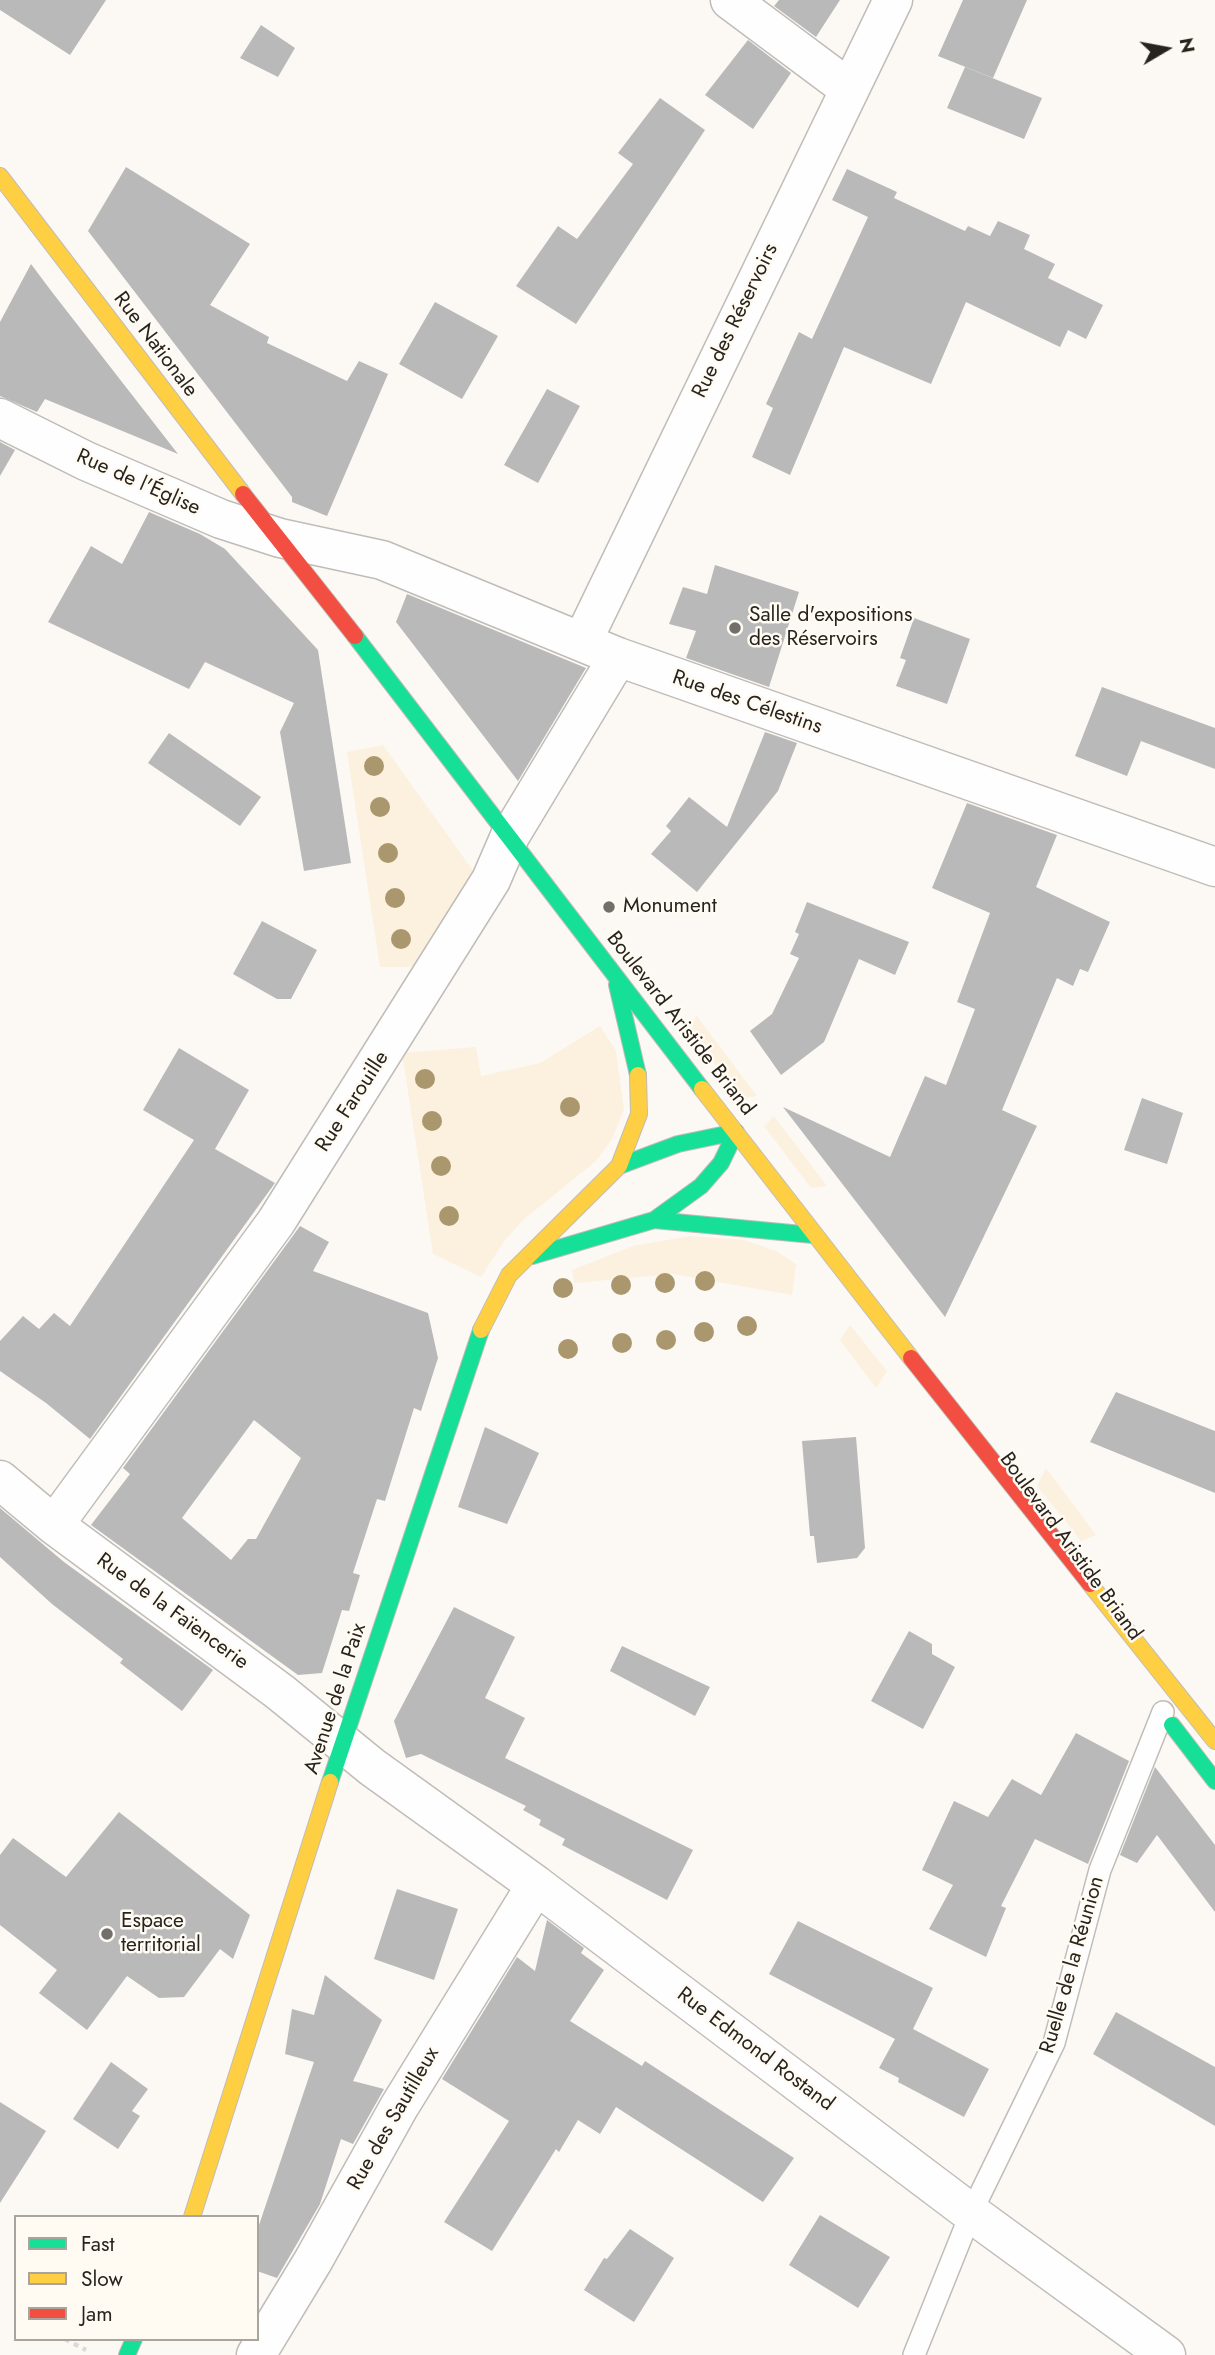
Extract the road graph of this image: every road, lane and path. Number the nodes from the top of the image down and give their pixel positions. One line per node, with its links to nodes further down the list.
1 (730, 0): 3 (street)
2 (893, 0): 3 (street, Rue des Réservoirs)
3 (848, 88): 7 (street, Rue des Réservoirs)
4 (0, 176): 6 (main road, Rue Nationale)
5 (0, 418): 6 (street, Rue de l'Église)
6 (280, 538): 7 (street, Rue des Célestins); 9 (main road, Boulevard Aristide Briand)
7 (582, 642): 8 (street, Rue des Célestins)
8 (618, 657): 9 (street, Rue Farouille); 10 (street, Rue des Célestins)
9 (510, 836): 11 (main road, Boulevard Aristide Briand); 19 (street, Rue Farouille)
10 (1215, 867)
11 (614, 973): 12 (main road, Boulevard Aristide Briand); 13 (main road, Avenue de la Paix)
12 (736, 1132): 13 (main road, Avenue de la Paix); 14 (main road); 15 (main road, Boulevard Aristide Briand)
13 (619, 1166): 16 (main road, Avenue de la Paix)
14 (654, 1220): 15 (main road); 16 (main road)
15 (813, 1235): 17 (main road, Boulevard Aristide Briand)
16 (527, 1258): 23 (main road, Avenue de la Paix)
17 (892, 1337): 20 (main road, Boulevard Aristide Briand); 22 (main road, Boulevard Aristide Briand)
18 (0, 1480): 19 (street, Rue de la Faïencerie)
19 (54, 1525): 23 (street, Rue de la Faïencerie)
20 (1086, 1605)
21 (1156, 1704): 24 (main road); 27 (lane, Ruelle de la Réunion)
22 (1215, 1741)
23 (344, 1744): 25 (street, Rue Edmond Rostand); 26 (main road, Avenue de la Paix)
24 (1215, 1780)
25 (536, 1885): 27 (street, Rue Edmond Rostand); 32 (street, Rue des Sautilleux)
26 (206, 2165): 28 (main road, Avenue de la Paix); 29 (main road, Avenue de la Paix)
27 (971, 2213): 33 (lane, Ruelle de la Réunion); 34 (street, Rue Edmond Rostand)
28 (186, 2215)
29 (193, 2215)
30 (69, 2341): 31 (path)
31 (95, 2355)
32 (256, 2355)
33 (914, 2355)
34 (1166, 2355)

